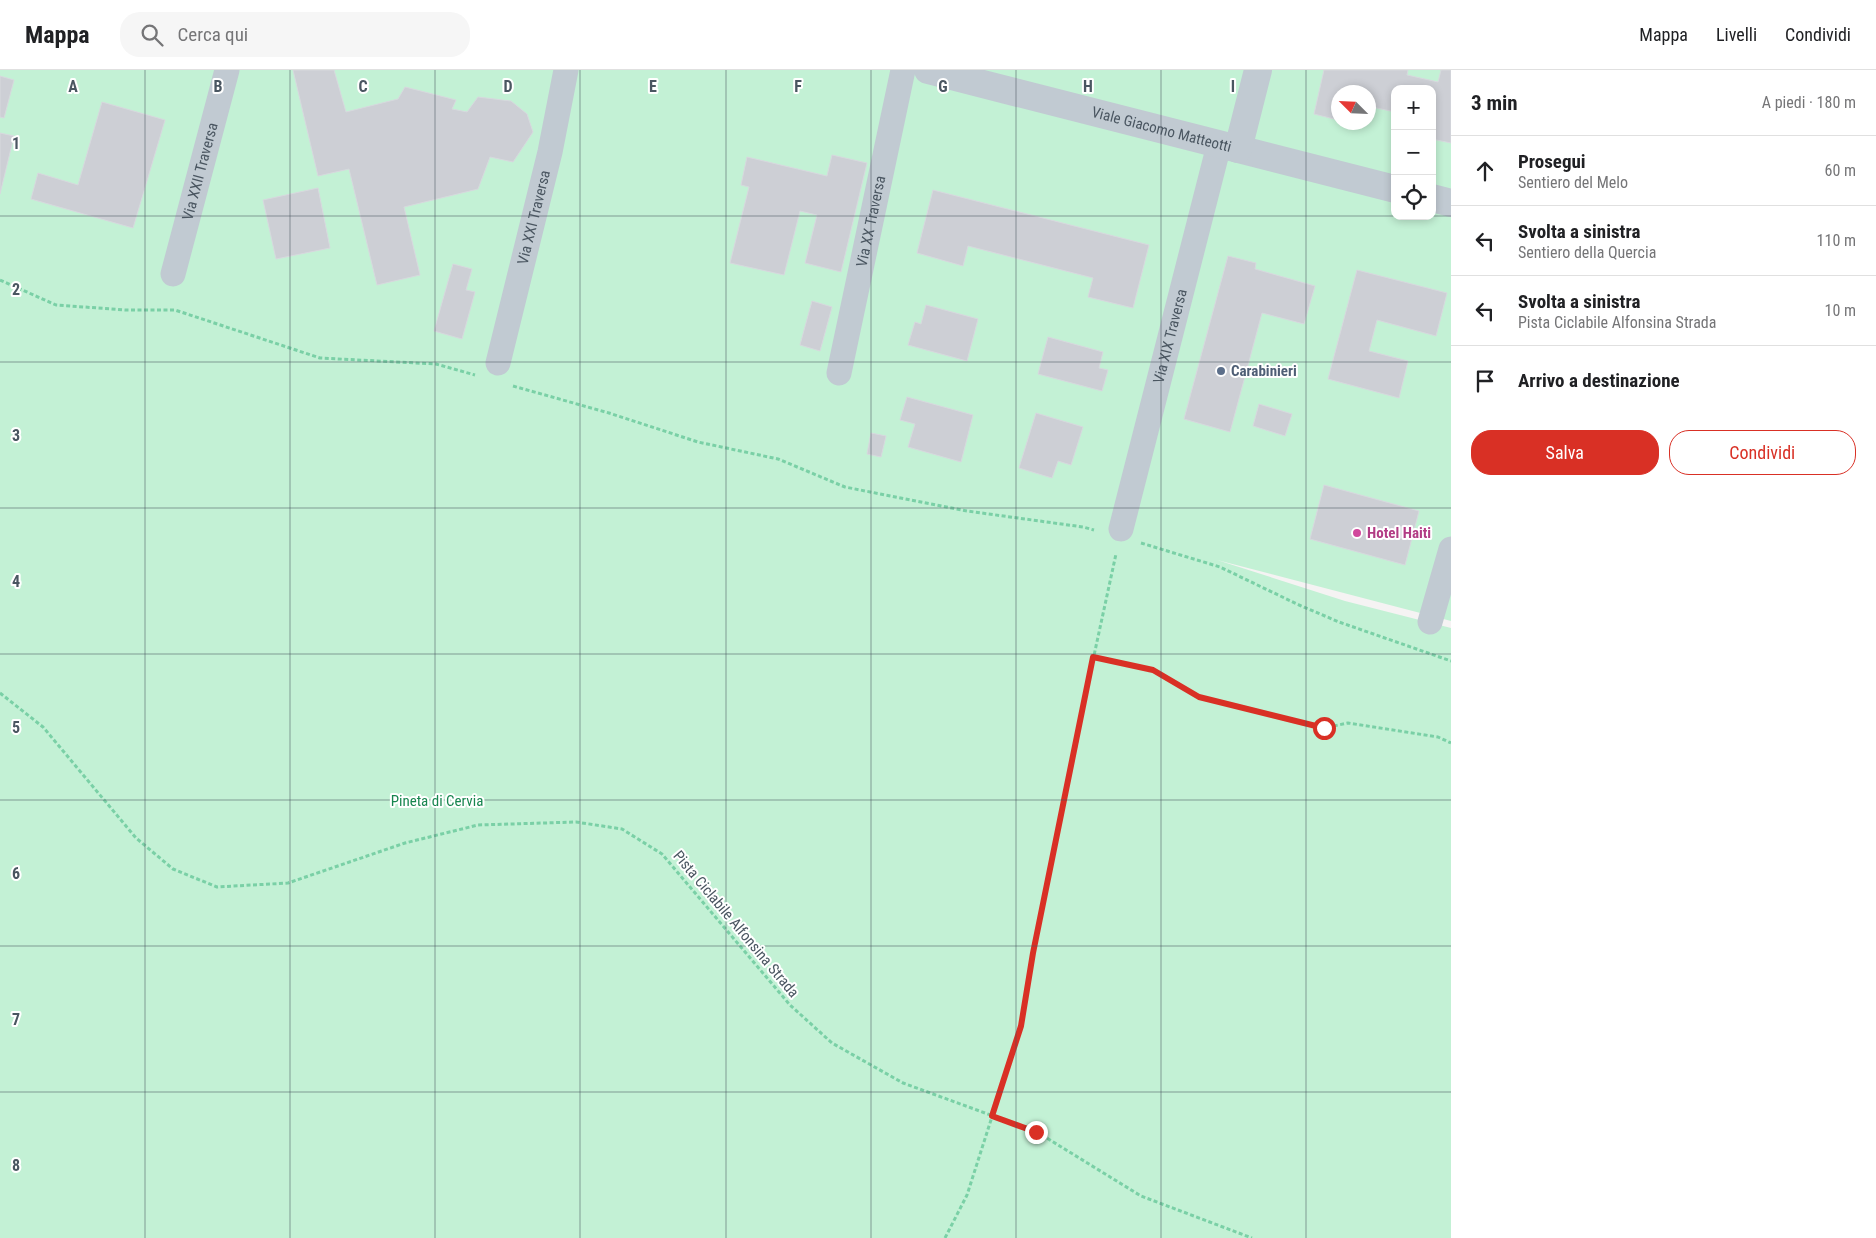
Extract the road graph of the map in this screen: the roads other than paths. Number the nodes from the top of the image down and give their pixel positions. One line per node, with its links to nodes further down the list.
1 (227, 70): 10 (street, Via XXII Traversa)
2 (566, 70): 11 (street, Via XXI Traversa)
3 (903, 70): 12 (street, Via XX Traversa)
4 (928, 70): 6 (street, Viale Giacomo Matteotti)
5 (1258, 70): 6 (street, Via XIX Traversa)
6 (1229, 147): 7 (street, Viale Giacomo Matteotti); 13 (street, Via XIX Traversa)
7 (1391, 188)
8 (1436, 199): 9 (street)
9 (1451, 203)
10 (173, 274)
11 (491, 371)
12 (839, 373)
13 (1119, 537)
14 (1451, 549): 15 (street)
15 (1430, 622)

